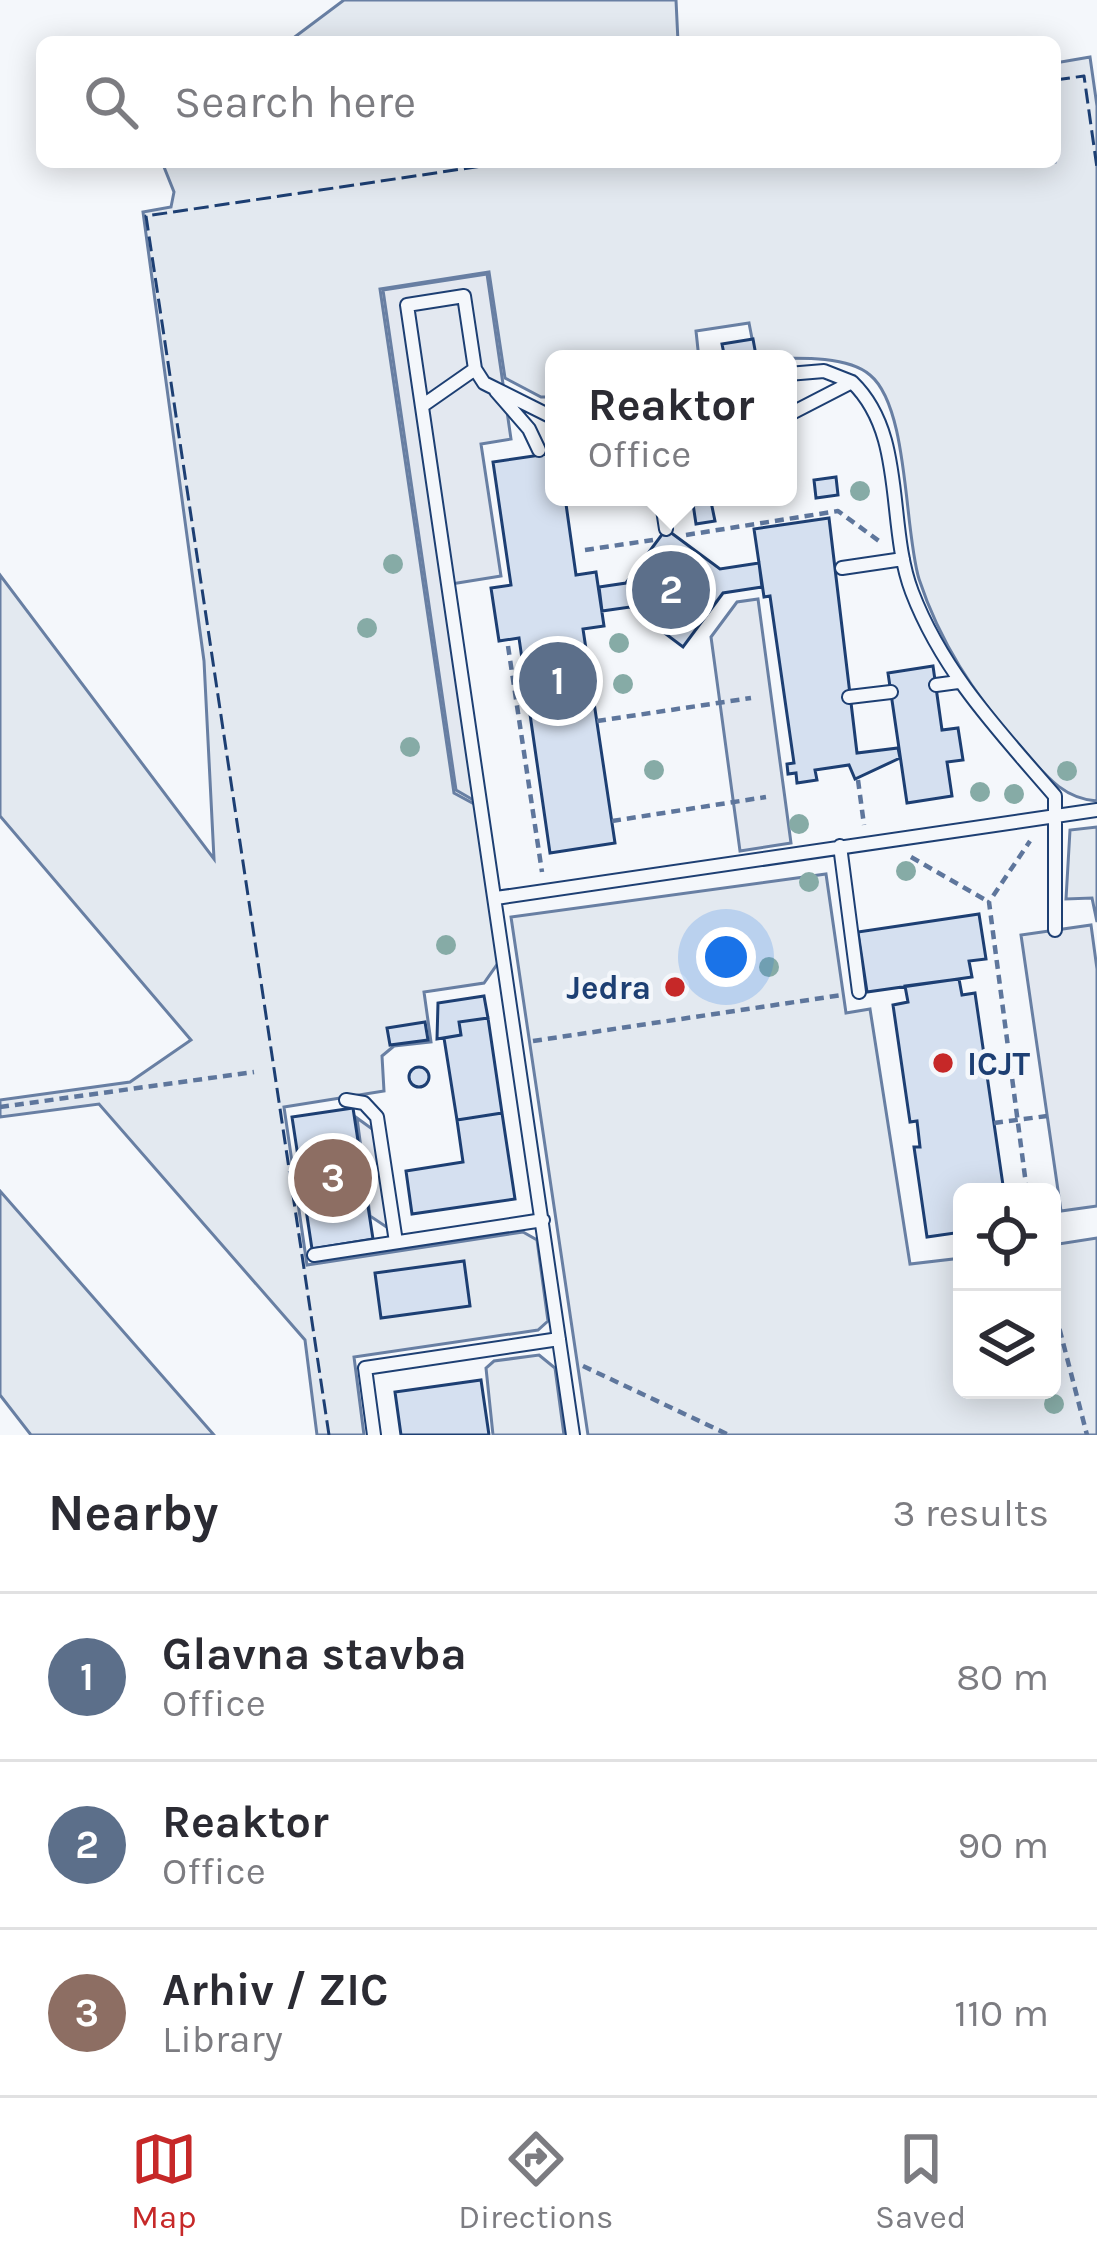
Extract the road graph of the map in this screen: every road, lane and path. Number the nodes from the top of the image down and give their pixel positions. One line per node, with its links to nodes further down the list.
1 (476, 369): 4 (lane); 5 (lane); 5 (lane)
2 (797, 373): 3 (lane)
3 (852, 382): 6 (lane); 12 (lane)
4 (496, 390): 7 (lane); 8 (lane)
5 (422, 406): 29 (lane)
6 (797, 410)
7 (545, 414)
8 (539, 450)
9 (662, 506): 10 (lane)
10 (667, 535): 11 (path); 12 (path)
11 (585, 550)
12 (903, 559): 13 (lane); 15 (lane)
13 (842, 568)
14 (508, 646): 28 (path)
15 (958, 682): 16 (lane); 24 (lane)
16 (936, 685)
17 (891, 692): 19 (lane)
18 (751, 698): 20 (path)
19 (849, 698)
20 (597, 722)
21 (858, 780): 26 (path)
22 (766, 797): 25 (path)
23 (1097, 810): 24 (lane)
24 (1051, 818): 26 (lane); 30 (path); 31 (lane)
25 (611, 821)
26 (874, 841): 27 (lane); 30 (path)
27 (840, 846): 28 (lane); 32 (lane)
28 (544, 890): 29 (lane)
29 (496, 898): 33 (lane)
30 (989, 902): 38 (path)
31 (1055, 930)
32 (859, 992): 33 (path)
33 (517, 1043): 41 (lane)
34 (254, 1072): 36 (path)
35 (346, 1100): 42 (lane)
36 (0, 1107)
37 (1047, 1116): 38 (path)
38 (1018, 1120): 39 (path); 40 (path)
39 (994, 1123)
40 (1027, 1183)
41 (543, 1220): 42 (lane); 45 (lane)
42 (396, 1243): 43 (lane)
43 (314, 1255)
44 (1061, 1335): 50 (path)
45 (560, 1339): 46 (lane); 47 (lane)
46 (562, 1356): 48 (lane); 49 (path)
47 (374, 1435)
48 (573, 1435)
49 (729, 1435)
50 (1087, 1435)

